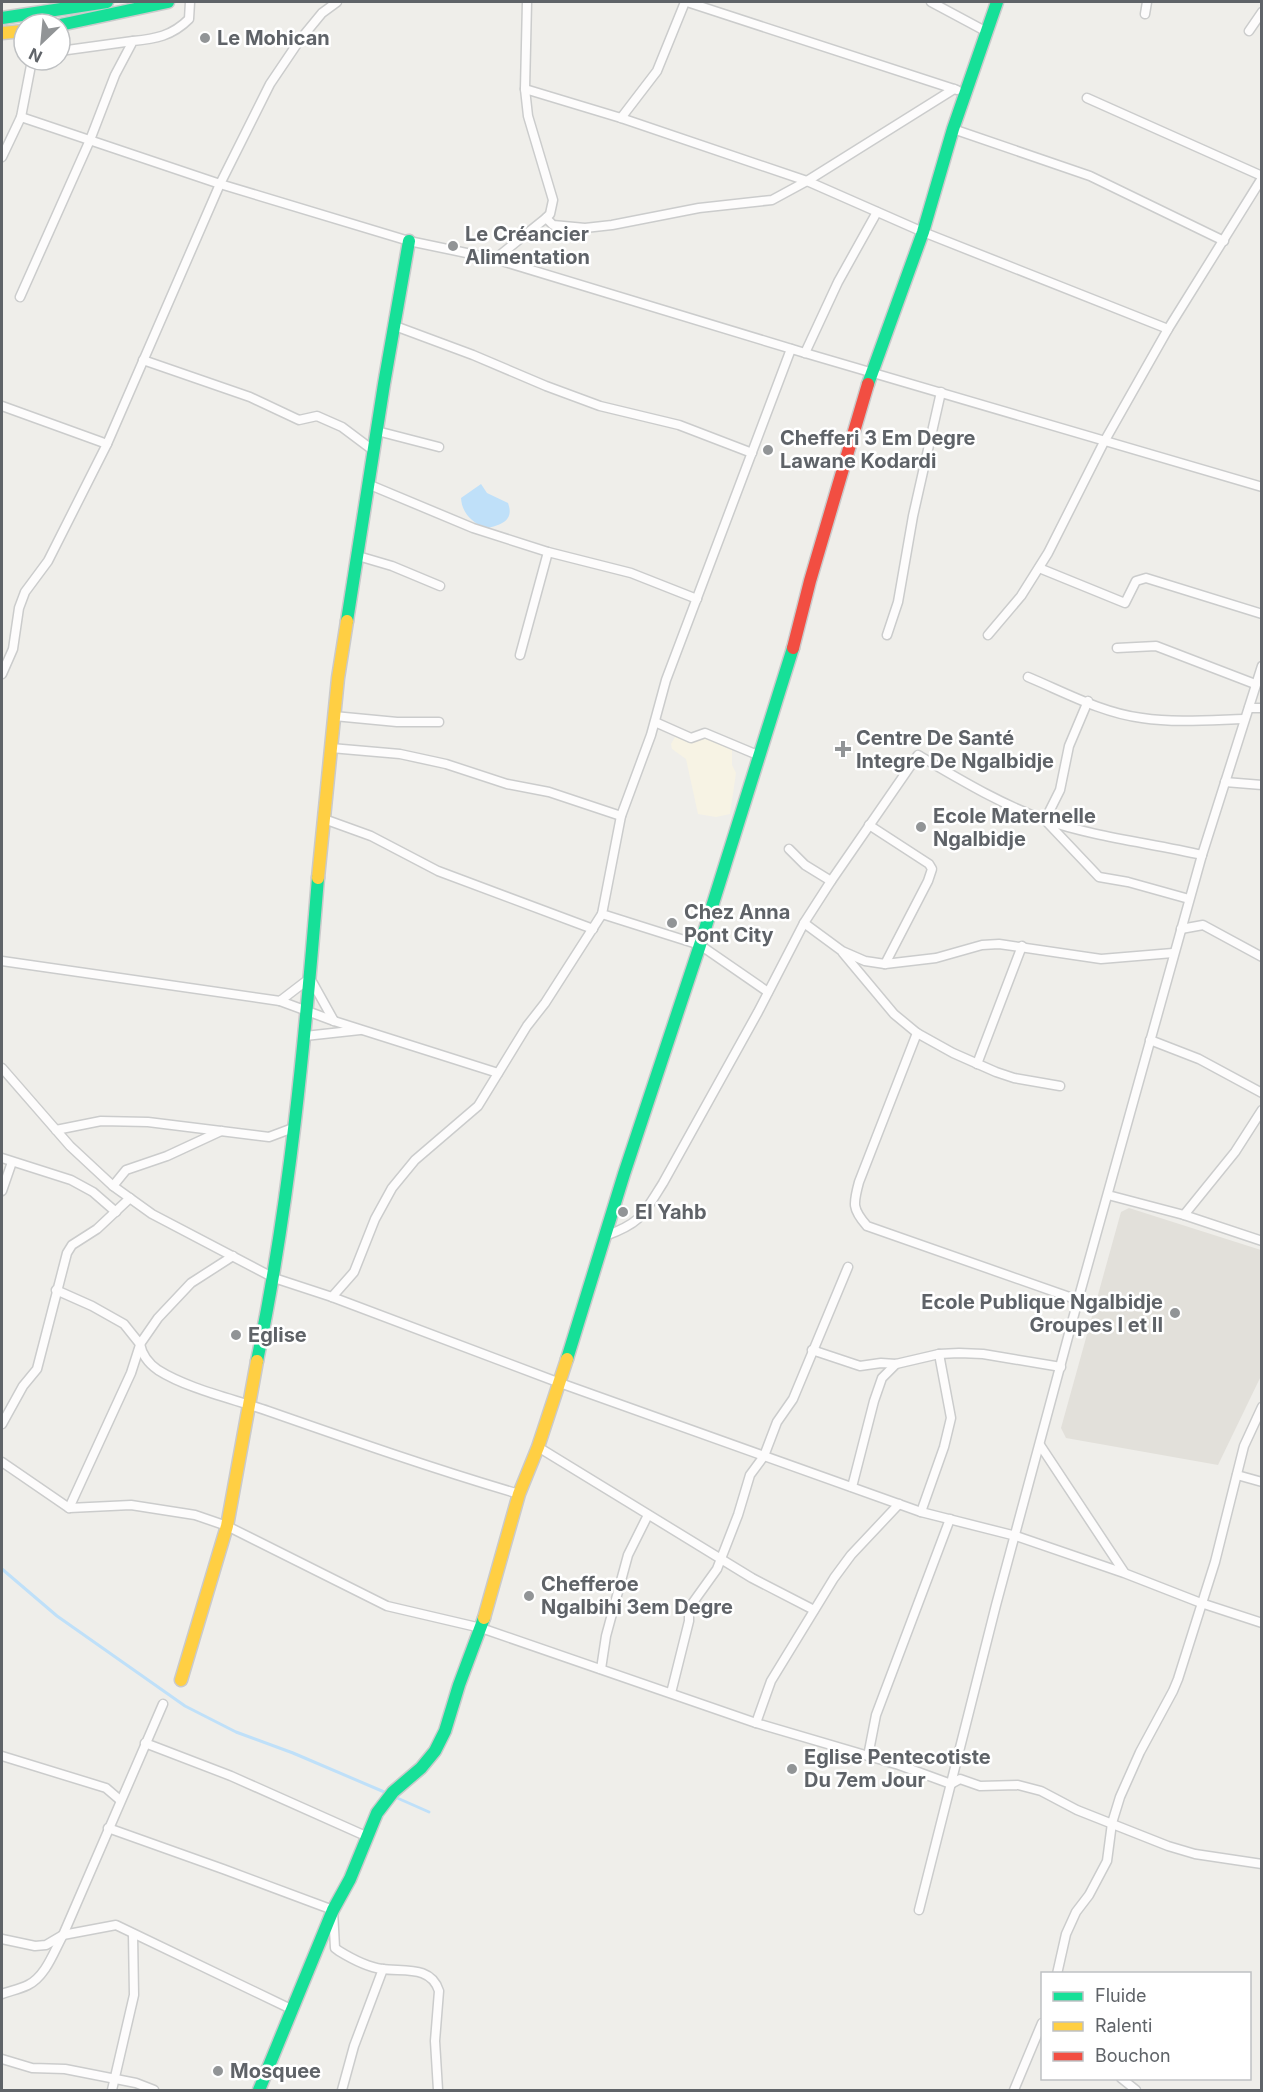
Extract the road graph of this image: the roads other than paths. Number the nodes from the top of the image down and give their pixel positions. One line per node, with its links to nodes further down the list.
1 (107, 2): 10 (street)
2 (168, 2): 13 (street)
3 (190, 2): 16 (street)
4 (338, 2): 31 (street)
5 (527, 2): 19 (street)
6 (686, 2): 20 (street); 23 (street)
7 (931, 2): 15 (street)
8 (997, 2): 15 (street)
9 (1147, 2): 12 (street)
10 (49, 12)
11 (1262, 12): 14 (street)
12 (1145, 14)
13 (72, 22)
14 (1249, 31)
15 (987, 32): 20 (street)
16 (133, 41): 17 (street); 26 (street)
17 (72, 49)
18 (31, 72): 22 (street)
19 (525, 89): 23 (street); 33 (street)
20 (960, 91): 24 (street); 30 (street)
21 (1087, 98): 29 (street)
22 (21, 117): 25 (street); 26 (street)
23 (621, 118): 30 (street)
24 (953, 129): 34 (street); 36 (street)
25 (10, 139): 27 (street); 28 (street)
26 (90, 140): 31 (street); 38 (street)
27 (2, 144)
28 (2, 157)
29 (1262, 177): 36 (street)
30 (807, 181): 32 (street); 33 (street)
31 (219, 184): 35 (street); 43 (street)
32 (877, 212): 34 (street); 42 (street)
33 (546, 218): 37 (street)
34 (923, 232): 40 (street); 44 (street)
35 (409, 241): 37 (street); 39 (street)
36 (1224, 242): 40 (street)
37 (495, 259): 41 (street)
38 (20, 297)
39 (395, 326): 47 (street); 52 (street)
40 (1168, 329): 48 (street)
41 (791, 349): 42 (street); 52 (street)
42 (806, 353): 44 (street)
43 (143, 360): 49 (street); 51 (street)
44 (871, 372): 45 (street); 77 (street)
45 (941, 392): 48 (street); 62 (street)
46 (2, 406): 49 (street)
47 (377, 431): 50 (street); 51 (street)
48 (1104, 442): 54 (street); 57 (street)
49 (107, 444): 66 (street)
50 (439, 447)
51 (374, 451): 53 (street)
52 (752, 453): 59 (street)
53 (369, 485): 55 (street); 56 (street)
54 (1262, 487)
55 (548, 552): 59 (street); 64 (street)
56 (358, 556): 58 (street); 72 (street)
57 (1039, 568): 60 (street); 61 (street)
58 (440, 586)
59 (697, 599): 75 (street)
60 (1262, 614)
61 (988, 634)
62 (887, 635)
63 (1118, 648): 68 (street)
64 (520, 655)
65 (1262, 666): 68 (street)
66 (2, 674)
67 (1028, 677): 69 (street)
68 (1255, 684): 70 (street)
69 (1088, 701): 73 (street); 82 (street)
70 (1249, 708): 71 (street); 73 (street)
71 (1262, 708)
72 (334, 716): 74 (street); 76 (street)
73 (1244, 719): 78 (street)
74 (439, 722)
75 (655, 722): 77 (street); 80 (street)
76 (331, 748): 80 (street); 81 (street)
77 (760, 756): 94 (street)
78 (1225, 782): 79 (street); 87 (street)
79 (1262, 784)
80 (621, 816): 90 (street)
81 (324, 819): 83 (street); 85 (street)
82 (1045, 820): 84 (street); 87 (street); 89 (street)
83 (338, 825): 85 (street); 92 (street)
84 (870, 825): 88 (street); 100 (street)
85 (322, 835): 101 (street)
86 (789, 849): 88 (street)
87 (1202, 855): 89 (street)
88 (831, 881): 91 (street)
89 (1189, 899): 93 (street)
90 (602, 914): 92 (street); 94 (street)
91 (804, 923): 96 (street); 102 (street)
92 (593, 929): 112 (street)
93 (1180, 929): 97 (street); 98 (street)
94 (700, 945): 102 (street); 127 (street)
95 (1022, 946): 97 (street); 100 (street); 110 (street)
96 (842, 951): 100 (street); 107 (street)
97 (1173, 953): 109 (street)
98 (1262, 957)
99 (2, 961): 103 (street)
100 (885, 964)
101 (310, 978): 103 (street); 104 (street); 105 (street)
102 (768, 993): 127 (street)
103 (280, 1001): 104 (street)
104 (306, 1012): 105 (street); 108 (street)
105 (334, 1021): 106 (street)
106 (363, 1030): 108 (street); 112 (street)
107 (917, 1033): 110 (street); 134 (street)
108 (305, 1036): 116 (street)
109 (1150, 1040): 114 (street); 123 (street)
110 (977, 1064): 113 (street)
111 (2, 1068): 117 (street)
112 (498, 1073): 133 (street)
113 (1060, 1086)
114 (1262, 1093)
115 (1262, 1110): 126 (street)
116 (293, 1128): 118 (street); 131 (street)
117 (56, 1130): 118 (street); 121 (street)
118 (222, 1131): 121 (street)
119 (2, 1158): 120 (street)
120 (12, 1162): 122 (street); 125 (street)
121 (113, 1186): 124 (street)
122 (2, 1191)
123 (1108, 1195): 126 (street); 134 (street)
124 (130, 1198): 125 (street); 129 (street)
125 (116, 1212): 132 (street)
126 (1184, 1215): 128 (street)
127 (605, 1236): 142 (street)
128 (1262, 1241)
129 (233, 1256): 131 (street); 135 (street)
130 (848, 1267): 136 (street)
131 (274, 1278): 133 (street); 143 (street)
132 (56, 1290): 135 (street); 145 (street)
133 (332, 1297): 142 (street)
134 (1078, 1300): 140 (street)
135 (140, 1344): 143 (street); 155 (street)
136 (812, 1350): 138 (street); 148 (street)
137 (939, 1354): 139 (street); 140 (street); 156 (street)
138 (880, 1364): 139 (street); 141 (street)
139 (896, 1364): 141 (street)
140 (1061, 1367): 146 (street)
141 (882, 1378): 152 (street)
142 (560, 1383): 147 (street); 148 (street)
143 (248, 1404): 153 (street); 159 (street)
144 (1262, 1407): 150 (street)
145 (2, 1424)
146 (1040, 1445): 160 (street); 162 (street)
147 (538, 1447): 153 (street); 157 (street)
148 (764, 1456): 152 (street); 161 (street)
149 (2, 1462): 155 (street)
150 (1237, 1475): 151 (street); 163 (street)
151 (1262, 1482)
152 (852, 1487): 154 (street)
153 (519, 1494): 166 (street)
154 (898, 1504): 156 (street); 164 (street)
155 (69, 1508): 159 (street)
156 (921, 1512): 158 (street)
157 (648, 1515): 161 (street); 167 (street)
158 (950, 1519): 160 (street); 174 (street)
159 (227, 1526): 166 (street); 168 (street)
160 (1016, 1536): 162 (street); 175 (street)
161 (721, 1559): 164 (street); 169 (street)
162 (1124, 1573): 163 (street)
163 (1201, 1603): 165 (street); 177 (street)
164 (814, 1610): 171 (street)
165 (1262, 1623)
166 (482, 1628): 167 (street); 179 (street)
167 (601, 1669): 169 (street)
168 (180, 1680)
169 (671, 1693): 171 (street)
170 (163, 1704): 172 (street)
171 (756, 1723): 174 (street)
172 (145, 1743): 176 (street); 179 (street)
173 (2, 1756): 176 (street)
174 (868, 1756): 175 (street)
175 (951, 1784): 177 (street); 182 (street)
176 (120, 1800): 178 (street)
177 (1112, 1823): 180 (street); 187 (street)
178 (108, 1828): 181 (street); 184 (street)
179 (368, 1837): 181 (street)
180 (1262, 1864)
181 (333, 1910): 186 (street); 189 (street)
182 (919, 1911)
183 (133, 1934): 184 (street); 189 (street); 192 (street)
184 (63, 1935): 185 (street); 188 (street)
185 (2, 1940)
186 (383, 1969): 197 (street); 198 (street)
187 (1057, 1972)
188 (2, 1994)
189 (293, 2010): 196 (street)
190 (1041, 2025): 199 (street)
191 (2, 2059): 192 (street)
192 (116, 2080): 194 (street); 195 (street)
193 (1122, 2080): 200 (street)
194 (112, 2091)
195 (154, 2091)
196 (259, 2091)
197 (342, 2091)
198 (438, 2091)
199 (1014, 2091)
200 (1136, 2091)

